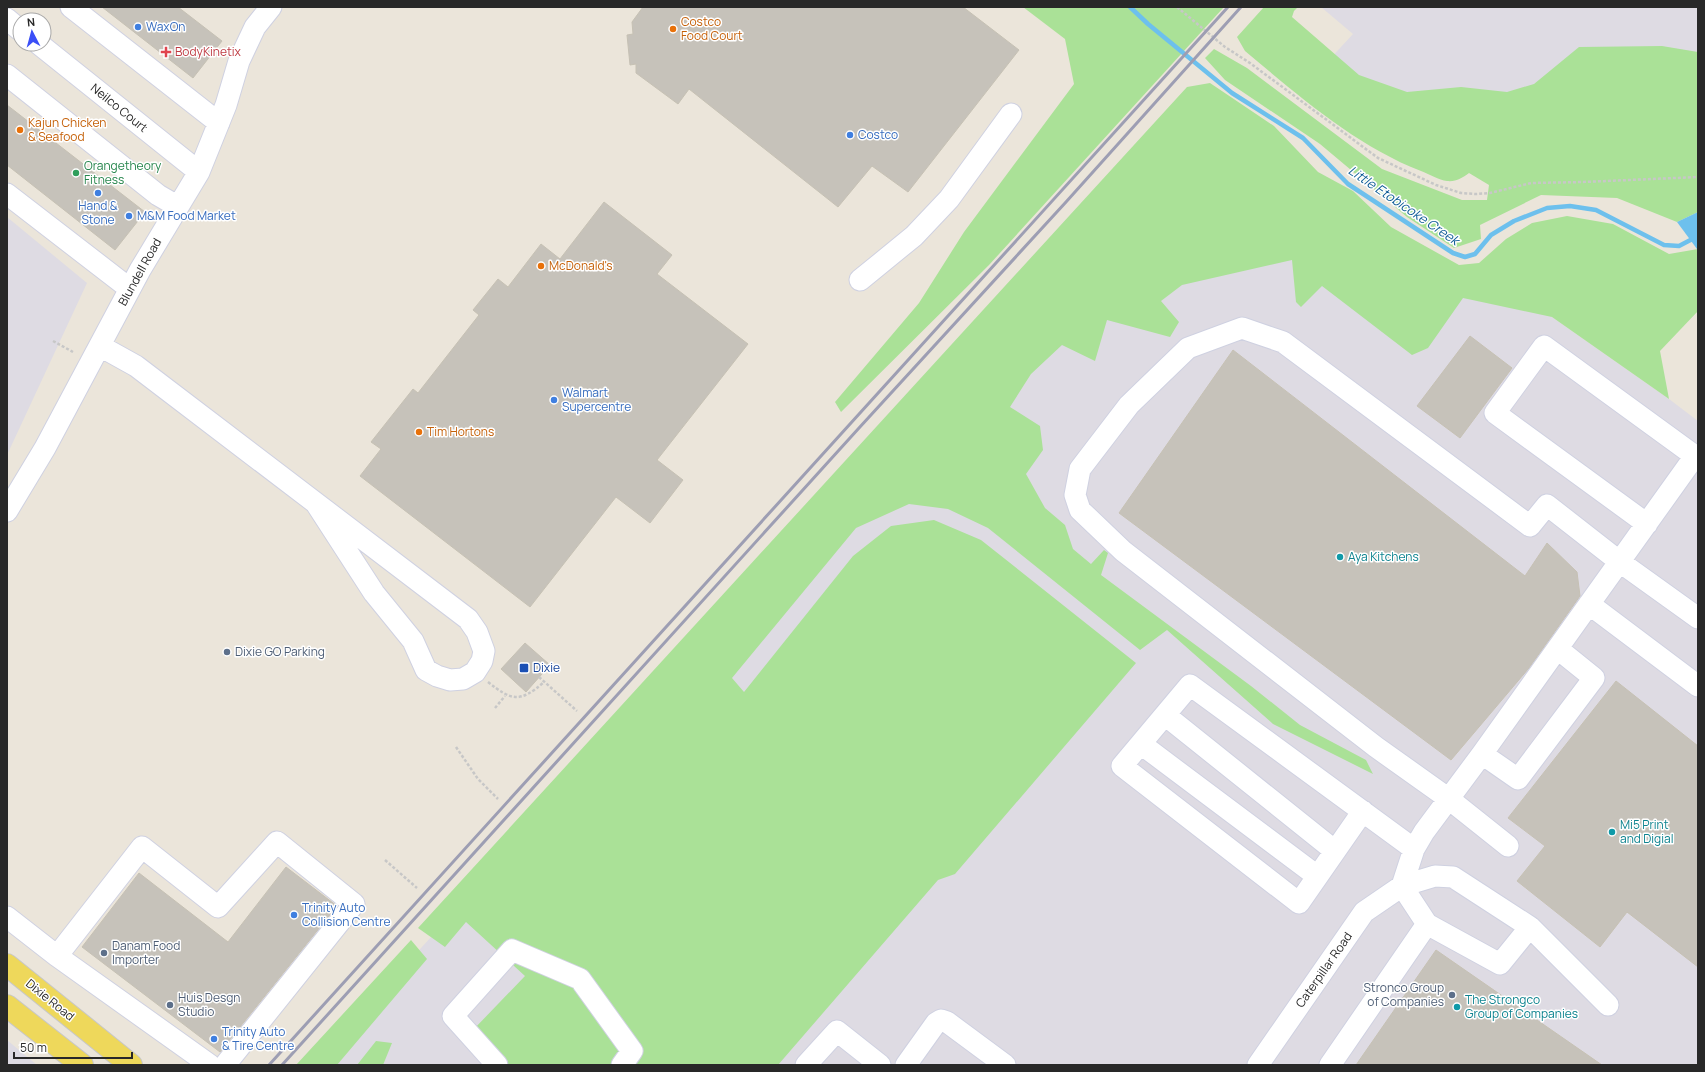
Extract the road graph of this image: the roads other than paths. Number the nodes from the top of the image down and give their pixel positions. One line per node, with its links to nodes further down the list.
1 (71, 7): 6 (street)
2 (271, 7): 6 (street, Blundell Road)
3 (48, 52): 7 (street, Neilco Court)
4 (7, 75): 9 (street)
5 (1011, 114): 10 (street)
6 (219, 123): 7 (street, Blundell Road)
7 (199, 172): 9 (street, Blundell Road)
8 (7, 194): 11 (street)
9 (177, 206): 11 (street, Blundell Road)
10 (860, 280)
11 (130, 289): 12 (street, Blundell Road)
12 (100, 346): 14 (street); 15 (street, Blundell Road)
13 (1697, 457): 16 (street); 16 (street)
14 (317, 505): 14 (street)
15 (7, 511)
16 (1647, 524): 17 (street)
17 (1620, 562): 18 (street); 19 (street); 25 (street)
18 (1589, 604): 20 (street); 21 (street)
19 (1698, 618)
20 (1558, 649): 24 (street); 24 (street)
21 (1698, 686)
22 (1165, 715): 23 (street); 26 (street); 29 (street)
23 (1141, 744): 30 (street); 30 (street)
24 (1482, 754): 25 (street)
25 (1449, 799): 27 (street); 28 (street)
26 (1363, 811): 28 (street); 29 (street)
27 (1508, 846)
28 (1414, 848): 31 (street)
29 (1335, 850): 30 (street)
30 (1317, 876)
31 (1402, 886): 33 (street); 34 (street, Caterpillar Road); 49 (street, Caterpillar Road)
32 (7, 918): 35 (street)
33 (1427, 924): 34 (street); 50 (street)
34 (1530, 927): 37 (street, Caterpillar Road)
35 (57, 956): 41 (street); 42 (street)
36 (7, 965): 40 (main road, Dixie Road)
37 (1608, 1005)
38 (7, 1006): 39 (main road)
39 (82, 1065)
40 (131, 1065)
41 (210, 1065)
42 (225, 1065)
43 (497, 1065): 44 (street)
44 (622, 1065)
45 (806, 1065): 46 (street)
46 (880, 1065)
47 (906, 1065): 48 (street)
48 (1005, 1065)
49 (1258, 1065)
50 (1330, 1065)

